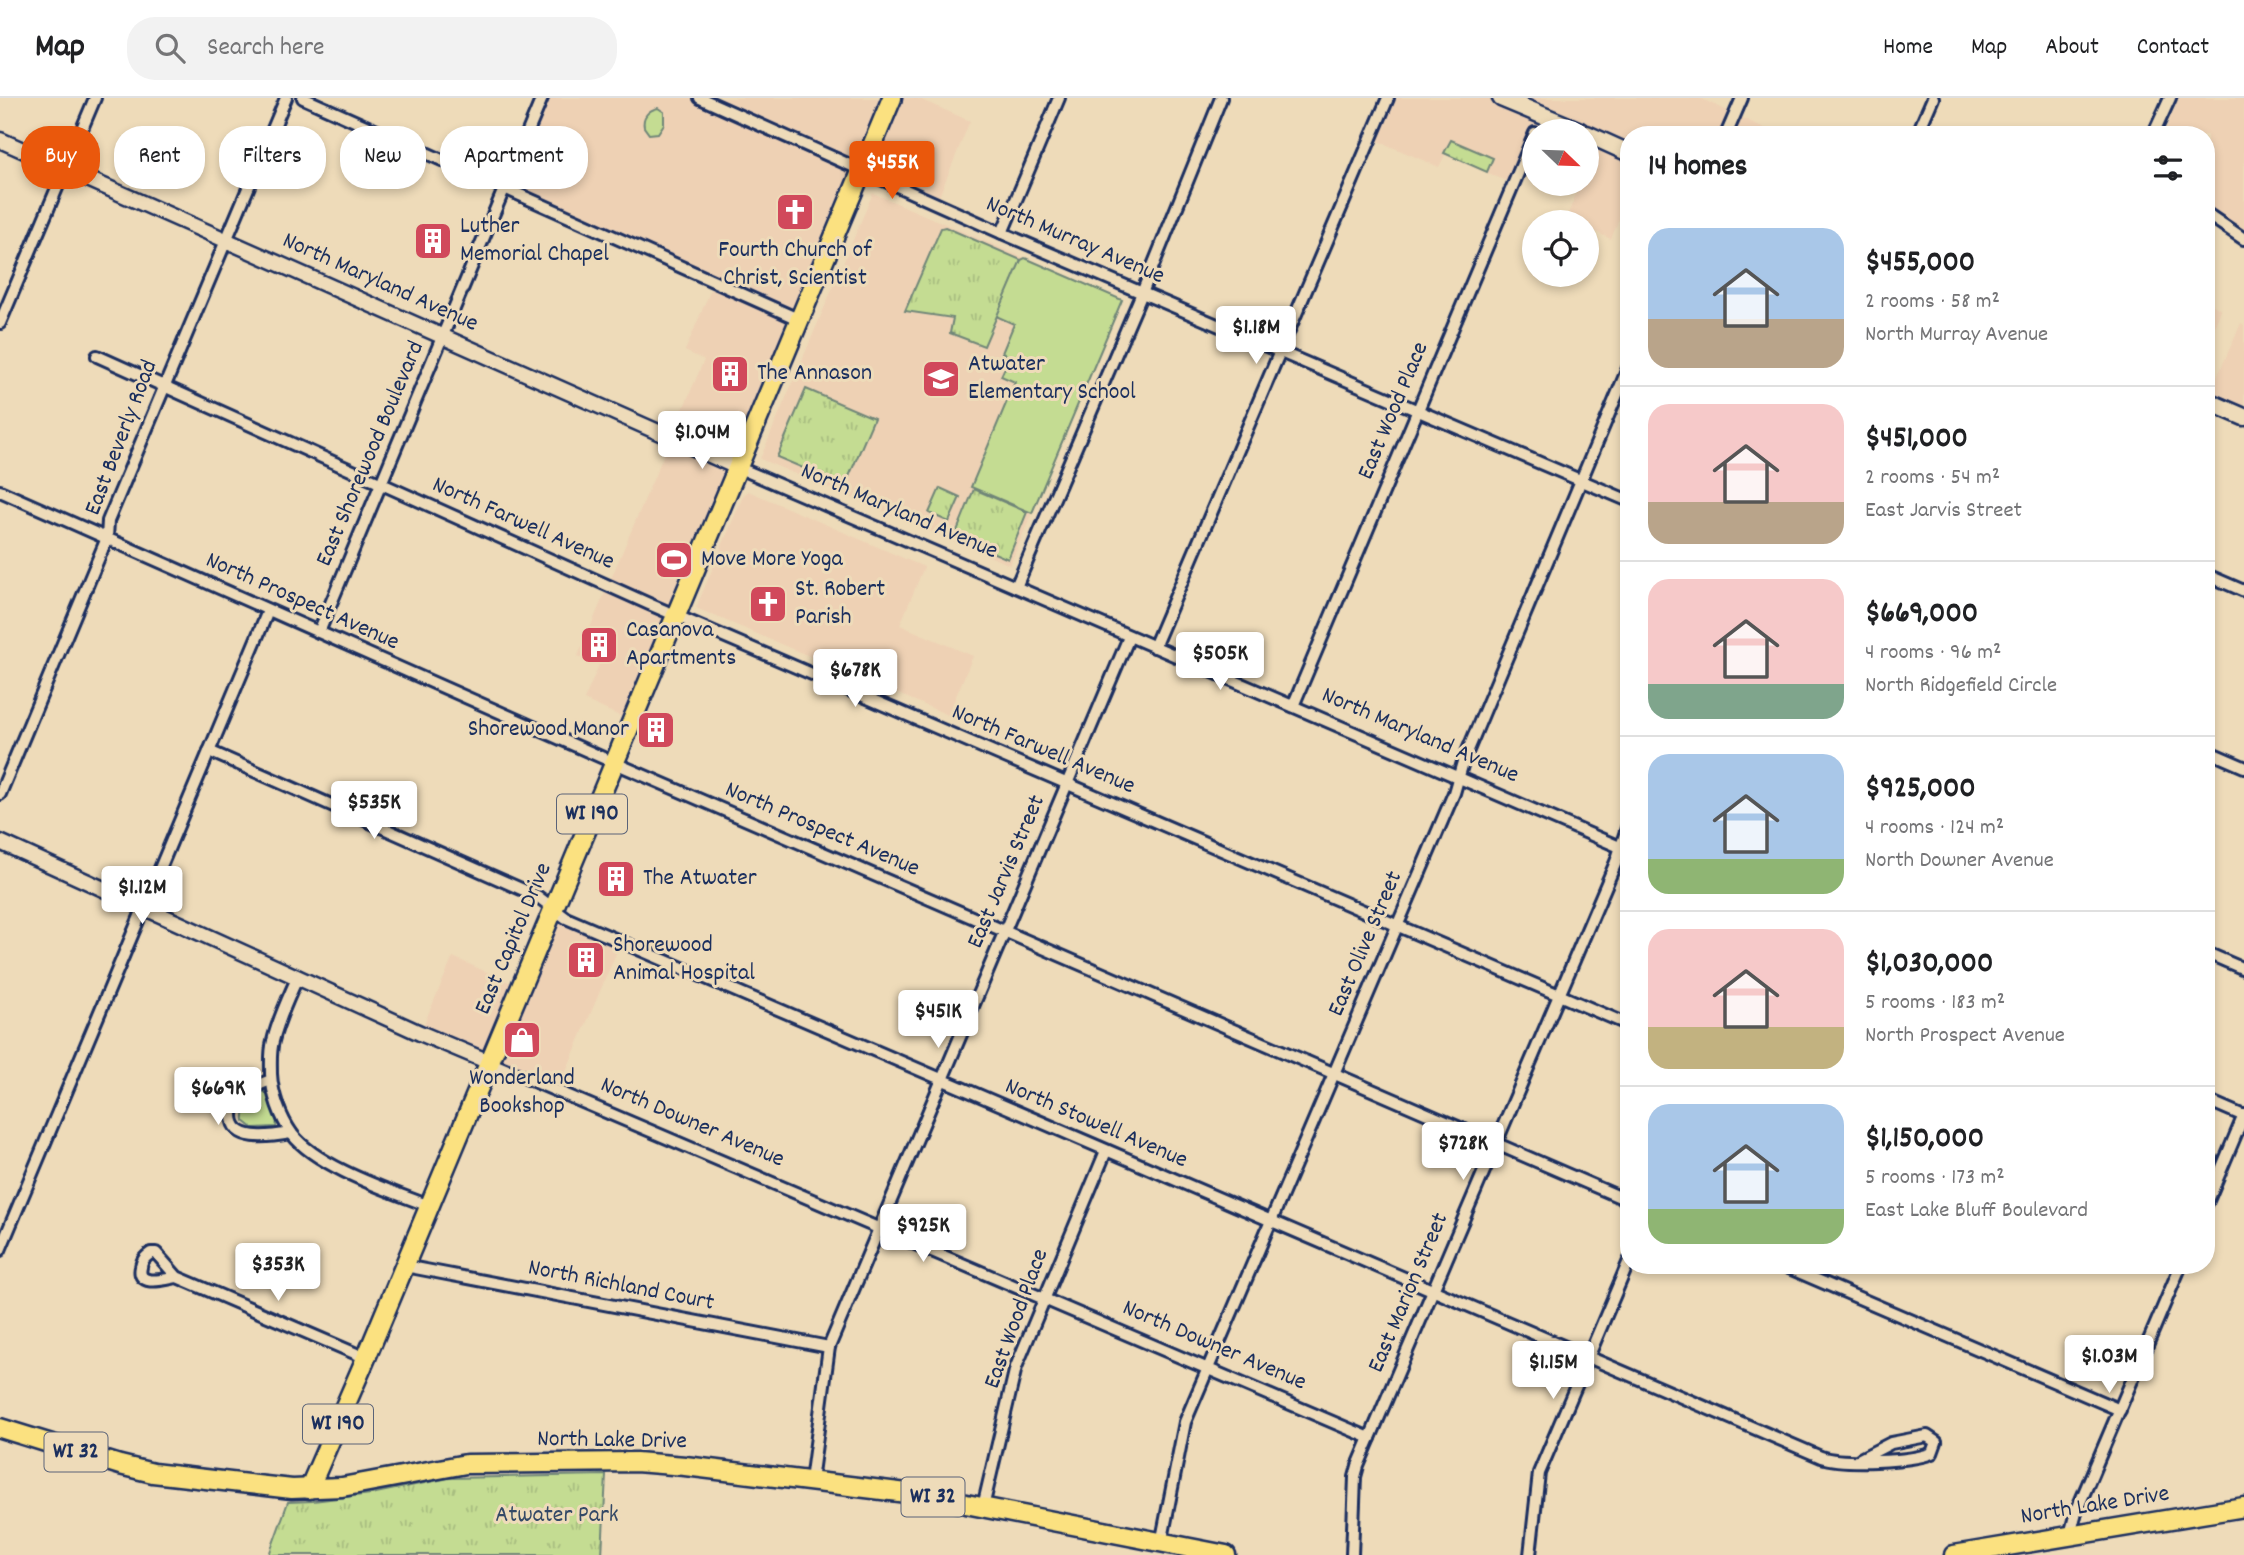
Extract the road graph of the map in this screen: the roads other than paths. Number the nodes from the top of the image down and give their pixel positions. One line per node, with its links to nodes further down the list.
1 (95, 98): 17 (street)
2 (286, 98): 35 (street, East Beverly Road)
3 (303, 98): 26 (street)
4 (542, 98): 18 (street, East Shorewood Boulevard)
5 (700, 98): 28 (street, North Murray Avenue)
6 (892, 98): 28 (main road, East Capitol Drive / WI 190)
7 (1059, 98): 34 (street)
8 (1221, 98): 37 (street)
9 (1388, 98): 41 (street)
10 (1501, 98): 14 (main road)
11 (1742, 98): 19 (street)
12 (1933, 98): 20 (street)
13 (2170, 98): 21 (street)
14 (1540, 115): 15 (street, East Wood Place); 16 (main road)
15 (1539, 119)
16 (1550, 119)
17 (83, 126)
18 (530, 126)
19 (1730, 126)
20 (1921, 126)
21 (2157, 126)
22 (0, 140): 24 (street, North Maryland Avenue)
23 (1600, 140): 25 (main road)
24 (21, 149)
25 (1620, 149)
26 (440, 160)
27 (1522, 163): 46 (street, East Wood Place)
28 (860, 170): 34 (street, North Murray Avenue); 38 (main road, East Capitol Drive / WI 190)
29 (100, 184): 35 (street, North Maryland Avenue)
30 (57, 189): 39 (street)
31 (503, 189): 40 (street, East Shorewood Boulevard)
32 (505, 189): 38 (street)
33 (2215, 219): 36 (street)
34 (1002, 233): 37 (street, North Murray Avenue)
35 (225, 239): 40 (street, North Maryland Avenue); 43 (street, East Beverly Road)
36 (2244, 239)
37 (1142, 293): 41 (street, North Murray Avenue); 55 (street)
38 (798, 319): 48 (main road, East Capitol Drive / WI 190)
39 (0, 323)
40 (443, 336): 48 (street, North Maryland Avenue); 50 (street, East Shorewood Boulevard)
41 (1279, 351): 46 (street, North Murray Avenue); 61 (street)
42 (97, 356): 43 (street, North Farwell Avenue)
43 (165, 387): 50 (street, North Farwell Avenue); 53 (street, East Beverly Road)
44 (1620, 388): 49 (street, East Olive Street)
45 (2215, 404): 47 (main road)
46 (1417, 410): 49 (street, North Murray Avenue); 62 (street, East Wood Place)
47 (2244, 417)
48 (737, 467): 55 (street, North Maryland Avenue); 58 (main road, East Capitol Drive / WI 190)
49 (1581, 481): 52 (street, North Murray Avenue); 67 (street, East Olive Street)
50 (380, 483): 58 (street, North Farwell Avenue); 59 (street, East Shorewood Boulevard)
51 (0, 491): 53 (street, North Prospect Avenue)
52 (1620, 497)
53 (107, 538): 57 (street, North Prospect Avenue); 69 (street, East Beverly Road)
54 (2215, 578): 56 (street)
55 (1016, 587): 60 (street, North Maryland Avenue)
56 (2244, 591)
57 (268, 611): 59 (street, North Prospect Avenue); 63 (street)
58 (675, 615): 65 (main road, East Capitol Drive / WI 190); 68 (street, North Farwell Avenue)
59 (319, 632): 65 (street, North Prospect Avenue)
60 (1129, 637): 61 (street, North Maryland Avenue); 68 (street, East Jarvis Street)
61 (1154, 647): 62 (street, North Maryland Avenue)
62 (1293, 706): 67 (street, North Maryland Avenue)
63 (209, 751): 73 (street); 74 (street, North Stowell Avenue)
64 (2215, 754): 66 (street)
65 (614, 763): 74 (main road, East Capitol Drive / WI 190); 76 (street, North Prospect Avenue)
66 (2244, 767)
67 (1458, 778): 71 (street, North Maryland Avenue); 75 (street, East Olive Street)
68 (1067, 783): 75 (street, North Farwell Avenue); 76 (street, East Jarvis Street)
69 (0, 794)
70 (0, 842): 73 (street, North Downer Avenue)
71 (1620, 847)
72 (1620, 856): 80 (street, East Marion Street)
73 (143, 907): 79 (street, North Downer Avenue); 96 (street)
74 (554, 907): 82 (main road, East Capitol Drive / WI 190); 85 (street, North Stowell Avenue)
75 (1397, 924): 80 (street, North Farwell Avenue); 83 (street, East Olive Street)
76 (1004, 932): 83 (street, North Prospect Avenue); 85 (street, East Jarvis Street)
77 (2215, 956): 78 (street)
78 (2244, 969)
79 (298, 976): 82 (street, North Downer Avenue); 84 (street)
80 (1560, 994): 81 (street, North Farwell Avenue); 89 (street, East Marion Street)
81 (1620, 1021)
82 (489, 1062): 93 (main road, East Capitol Drive / WI 190); 95 (street, North Downer Avenue)
83 (1333, 1073): 89 (street, North Prospect Avenue); 94 (street, East Olive Street)
84 (271, 1080): 88 (street); 88 (street)
85 (942, 1080): 90 (street, North Stowell Avenue); 95 (street, East Jarvis Street)
86 (2215, 1103): 87 (street)
87 (2244, 1115): 91 (street)
88 (291, 1133): 93 (street)
89 (1497, 1143): 92 (street, North Prospect Avenue); 102 (street, East Marion Street)
90 (1106, 1151): 94 (street, North Stowell Avenue); 103 (street, East Wood Place)
91 (2215, 1184)
92 (1620, 1197)
93 (429, 1206): 97 (main road, East Capitol Drive / WI 190)
94 (1270, 1221): 102 (street, North Stowell Avenue); 107 (street, East Olive Street)
95 (879, 1228): 103 (street, North Downer Avenue); 104 (street, East Jarvis Street)
96 (0, 1250)
97 (405, 1266): 104 (street, North Richland Court); 106 (main road, East Capitol Drive / WI 190)
98 (1623, 1274): 105 (street)
99 (1803, 1274): 108 (street)
100 (2176, 1274): 108 (street)
101 (177, 1277): 106 (street)
102 (1433, 1292): 105 (street, North Stowell Avenue); 110 (street, East Marion Street)
103 (1044, 1299): 107 (street, North Downer Avenue); 114 (street, East Wood Place)
104 (829, 1347): 112 (street, East Jarvis Street)
105 (1588, 1357): 111 (street, North Stowell Avenue); 120 (street)
106 (366, 1358): 113 (main road, East Capitol Drive / WI 190)
107 (1209, 1368): 110 (street, North Downer Avenue); 117 (street, East Olive Street)
108 (2120, 1410): 116 (street)
109 (0, 1428): 113 (main road, North Lake Drive / WI 32)
110 (1370, 1438): 119 (street, East Marion Street)
111 (1860, 1459): 111 (street, North Stowell Avenue)
112 (811, 1481): 113 (main road, North Lake Drive / WI 32); 114 (main road, North Lake Drive / WI 32)
113 (309, 1489)
114 (984, 1507): 117 (main road, North Lake Drive / WI 32)
115 (2244, 1507): 116 (main road, North Lake Drive)
116 (2070, 1535): 121 (main road, North Lake Drive)
117 (1161, 1544): 118 (main road, North Lake Drive / WI 32)
118 (1226, 1555)
119 (1352, 1555)
120 (1530, 1555)
121 (1954, 1555)

